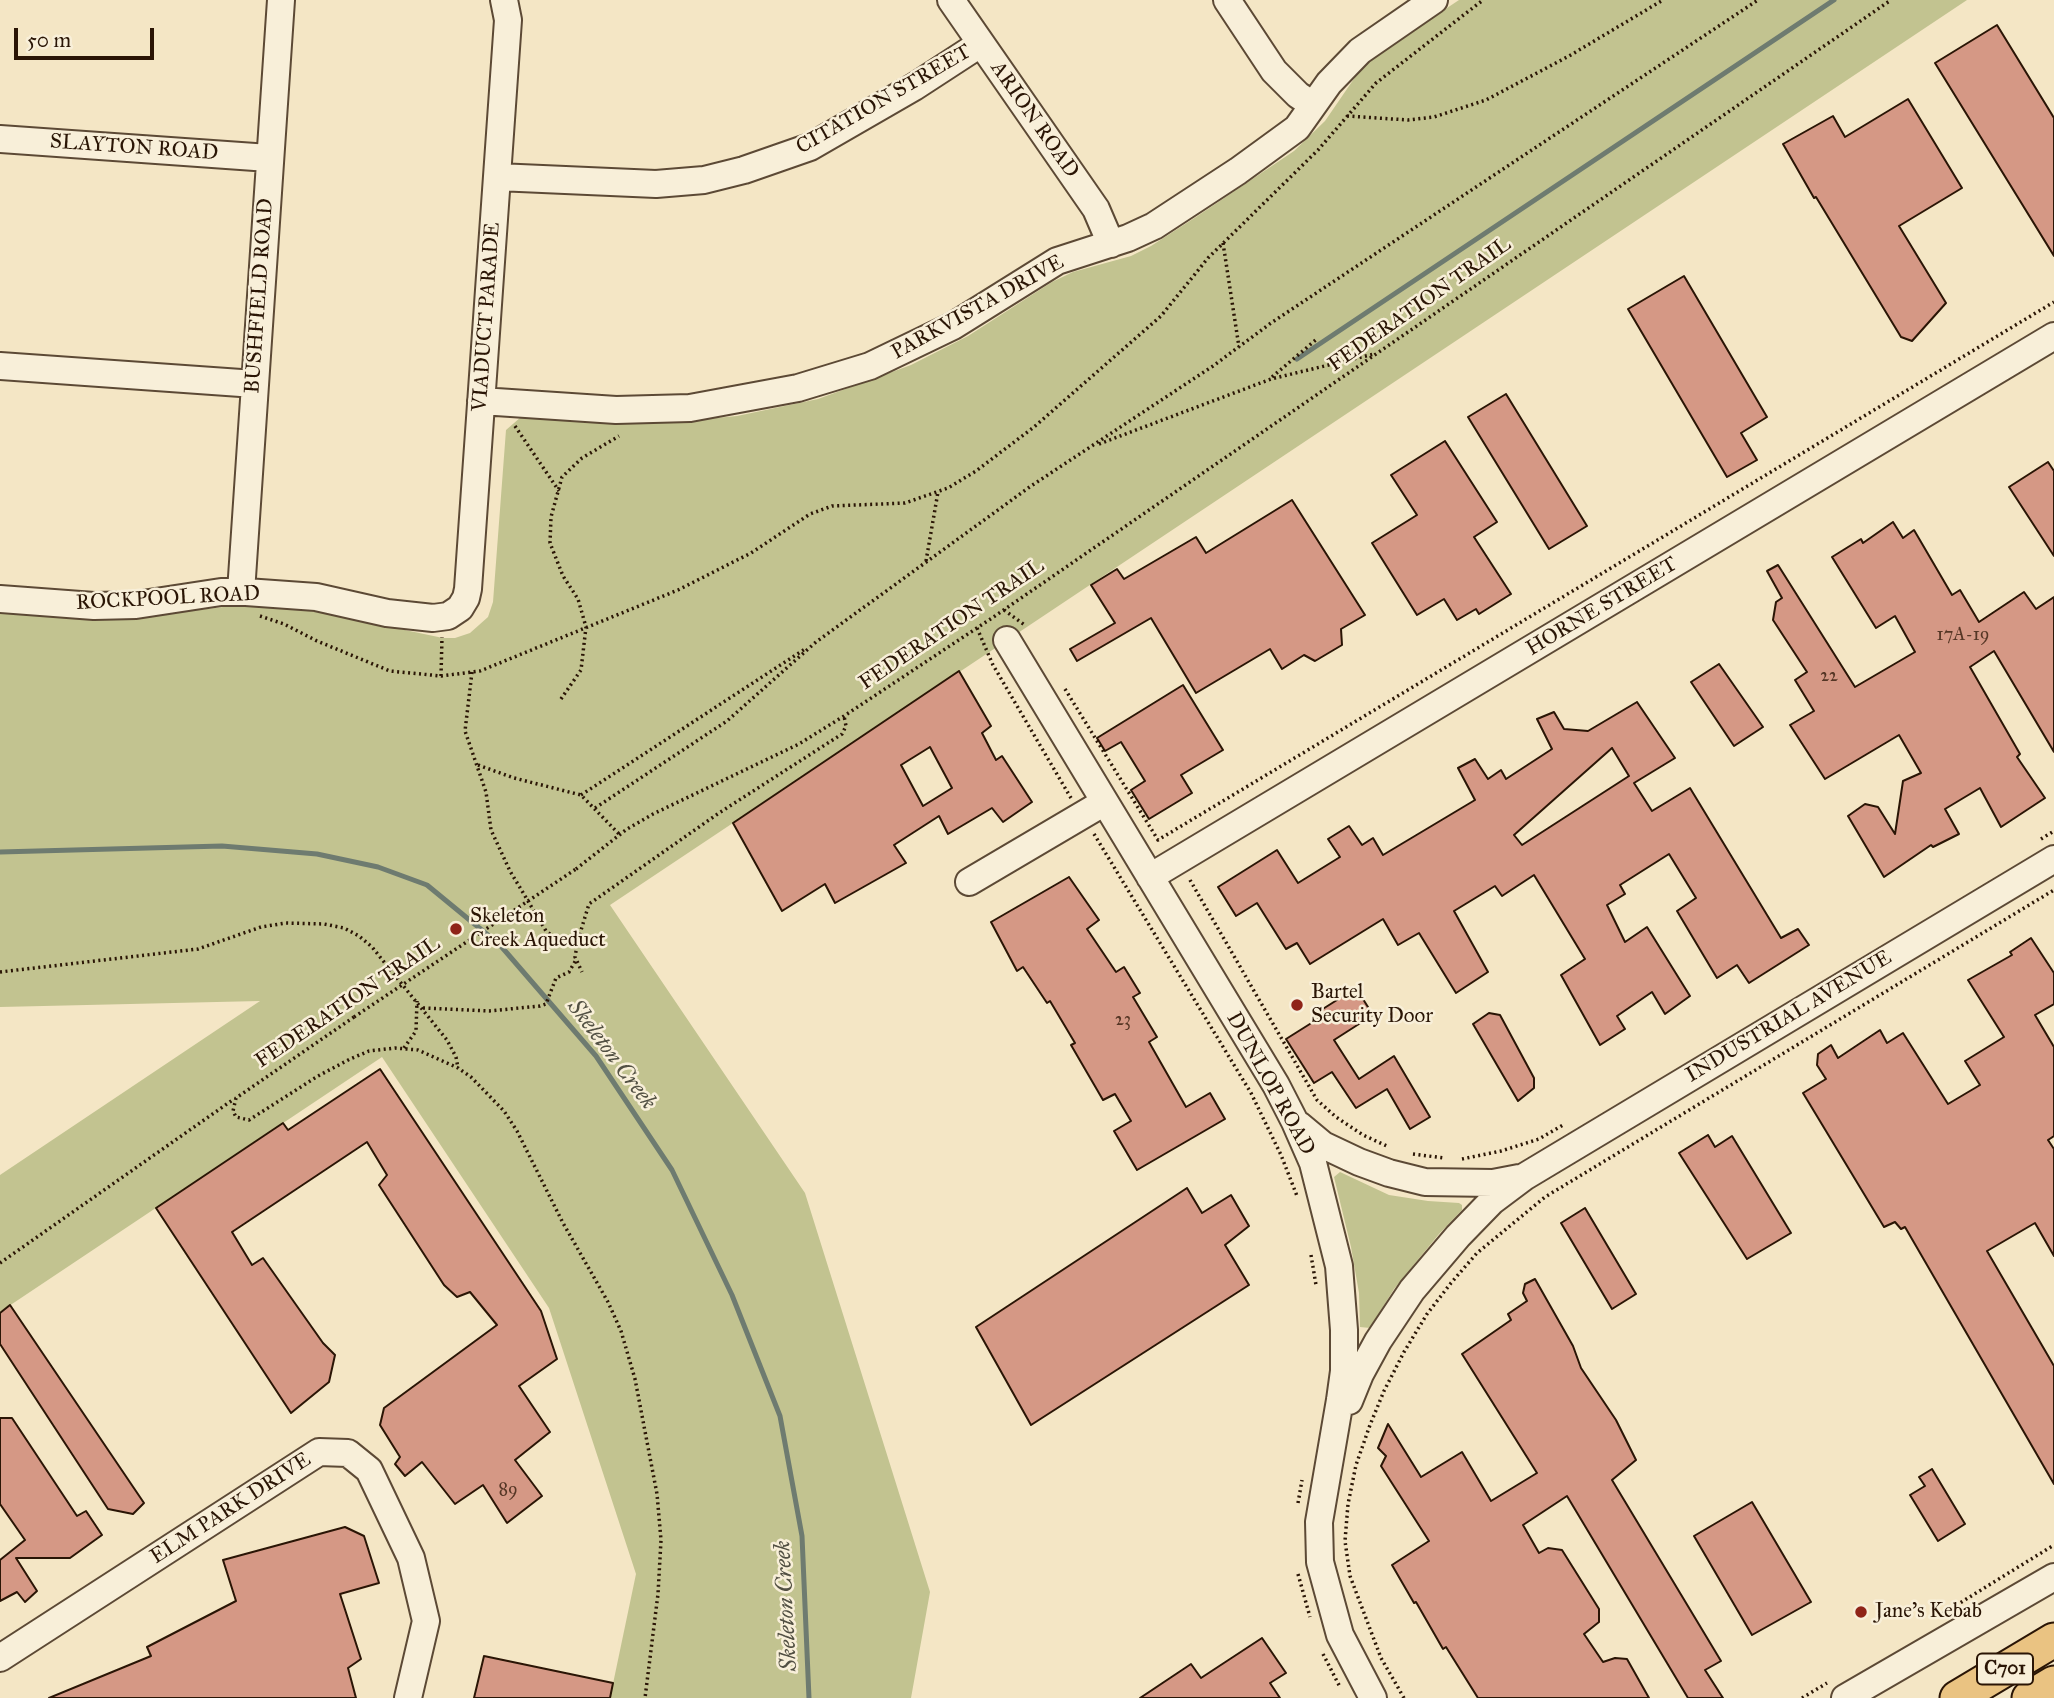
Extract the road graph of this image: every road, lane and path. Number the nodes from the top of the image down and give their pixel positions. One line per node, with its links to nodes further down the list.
1 (281, 0): 14 (street, BUSHFIELD ROAD)
2 (951, 0): 10 (street, ARION ROAD)
3 (1227, 0): 11 (street)
4 (1434, 0): 11 (street, PARKVISTA DRIVE)
5 (1483, 0): 12 (path)
6 (1663, 0): 12 (path)
7 (1758, 0): 21 (path)
8 (1891, 0): 22 (path, FEDERATION TRAIL)
9 (510, 7): 15 (street, VIADUCT PARADE)
10 (980, 44): 15 (street, CITATION STREET); 17 (street, ARION ROAD)
11 (1313, 105): 17 (street, PARKVISTA DRIVE)
12 (1347, 116): 16 (path)
13 (0, 139): 14 (street, SLAYTON ROAD)
14 (269, 158): 25 (street, BUSHFIELD ROAD)
15 (497, 177): 26 (street, VIADUCT PARADE)
16 (1223, 243): 21 (path); 31 (path)
17 (1111, 244): 26 (street, PARKVISTA DRIVE)
18 (2054, 302): 44 (path)
19 (2054, 336): 56 (street, HORNE STREET)
20 (1318, 338): 24 (path)
21 (1239, 346): 29 (path)
22 (1376, 354): 24 (path); 35 (path, FEDERATION TRAIL)
23 (0, 366): 25 (street)
24 (1271, 379): 29 (path)
25 (255, 384): 33 (street, BUSHFIELD ROAD)
26 (481, 401): 36 (street, VIADUCT PARADE)
27 (513, 424): 30 (path)
28 (619, 436): 30 (path)
29 (1090, 447): 32 (path)
30 (559, 491): 38 (path)
31 (938, 492): 32 (path); 38 (path)
32 (925, 563): 41 (path)
33 (241, 592): 34 (street, ROCKPOOL ROAD); 36 (street, ROCKPOOL ROAD)
34 (0, 598)
35 (1004, 610): 39 (path, FEDERATION TRAIL); 40 (path)
36 (450, 613): 43 (path)
37 (256, 615): 43 (path)
38 (586, 627): 42 (path); 45 (path)
39 (977, 628): 46 (path, FEDERATION TRAIL); 50 (path)
40 (1019, 637): 50 (street, DUNLOP ROAD)
41 (816, 642): 48 (path); 49 (path)
42 (472, 672): 43 (path); 47 (path)
43 (441, 676)
44 (1059, 680)
45 (561, 699)
46 (844, 716): 52 (path, FEDERATION TRAIL); 59 (path)
47 (478, 765): 48 (path); 59 (path)
48 (581, 795): 49 (path)
49 (596, 808): 52 (path)
50 (1092, 809): 56 (street, DUNLOP ROAD); 57 (street); 73 (path)
51 (2054, 831): 53 (path)
52 (620, 834): 67 (path, FEDERATION TRAIL, bridge)
53 (2031, 845)
54 (2054, 859): 72 (street, INDUSTRIAL AVENUE)
55 (1201, 873): 70 (path)
56 (1150, 877): 69 (street, DUNLOP ROAD)
57 (969, 882)
58 (2054, 890): 91 (path)
59 (578, 940): 60 (path)
60 (576, 960): 62 (path); 64 (path)
61 (0, 972): 63 (path)
62 (582, 972)
63 (417, 1001): 64 (path); 65 (path)
64 (423, 1008): 66 (path)
65 (404, 1048): 66 (path, FEDERATION TRAIL); 67 (path, FEDERATION TRAIL)
66 (458, 1068): 89 (path)
67 (236, 1098): 75 (path)
68 (1572, 1120): 71 (path)
69 (1295, 1122): 72 (street, INDUSTRIAL AVENUE); 77 (street, DUNLOP ROAD)
70 (1392, 1149)
71 (1402, 1153)
72 (1524, 1177): 77 (street, INDUSTRIAL AVENUE)
73 (1299, 1204)
74 (1310, 1245): 76 (path)
75 (0, 1263)
76 (1317, 1296)
77 (1334, 1443): 90 (street, DUNLOP ROAD)
78 (1304, 1472): 79 (path)
79 (1298, 1505)
80 (1297, 1566): 82 (path)
81 (2054, 1577): 92 (street)
82 (1310, 1618)
83 (2054, 1640): 93 (main road, C701)
84 (1321, 1649): 87 (path)
85 (0, 1658): 88 (street, ELM PARK DRIVE)
86 (2054, 1683): 94 (main road, C701)
87 (1340, 1687)
88 (408, 1698)
89 (645, 1698)
90 (1373, 1698)
91 (1404, 1698)
92 (1845, 1698)
93 (1957, 1698)
94 (2029, 1698)

